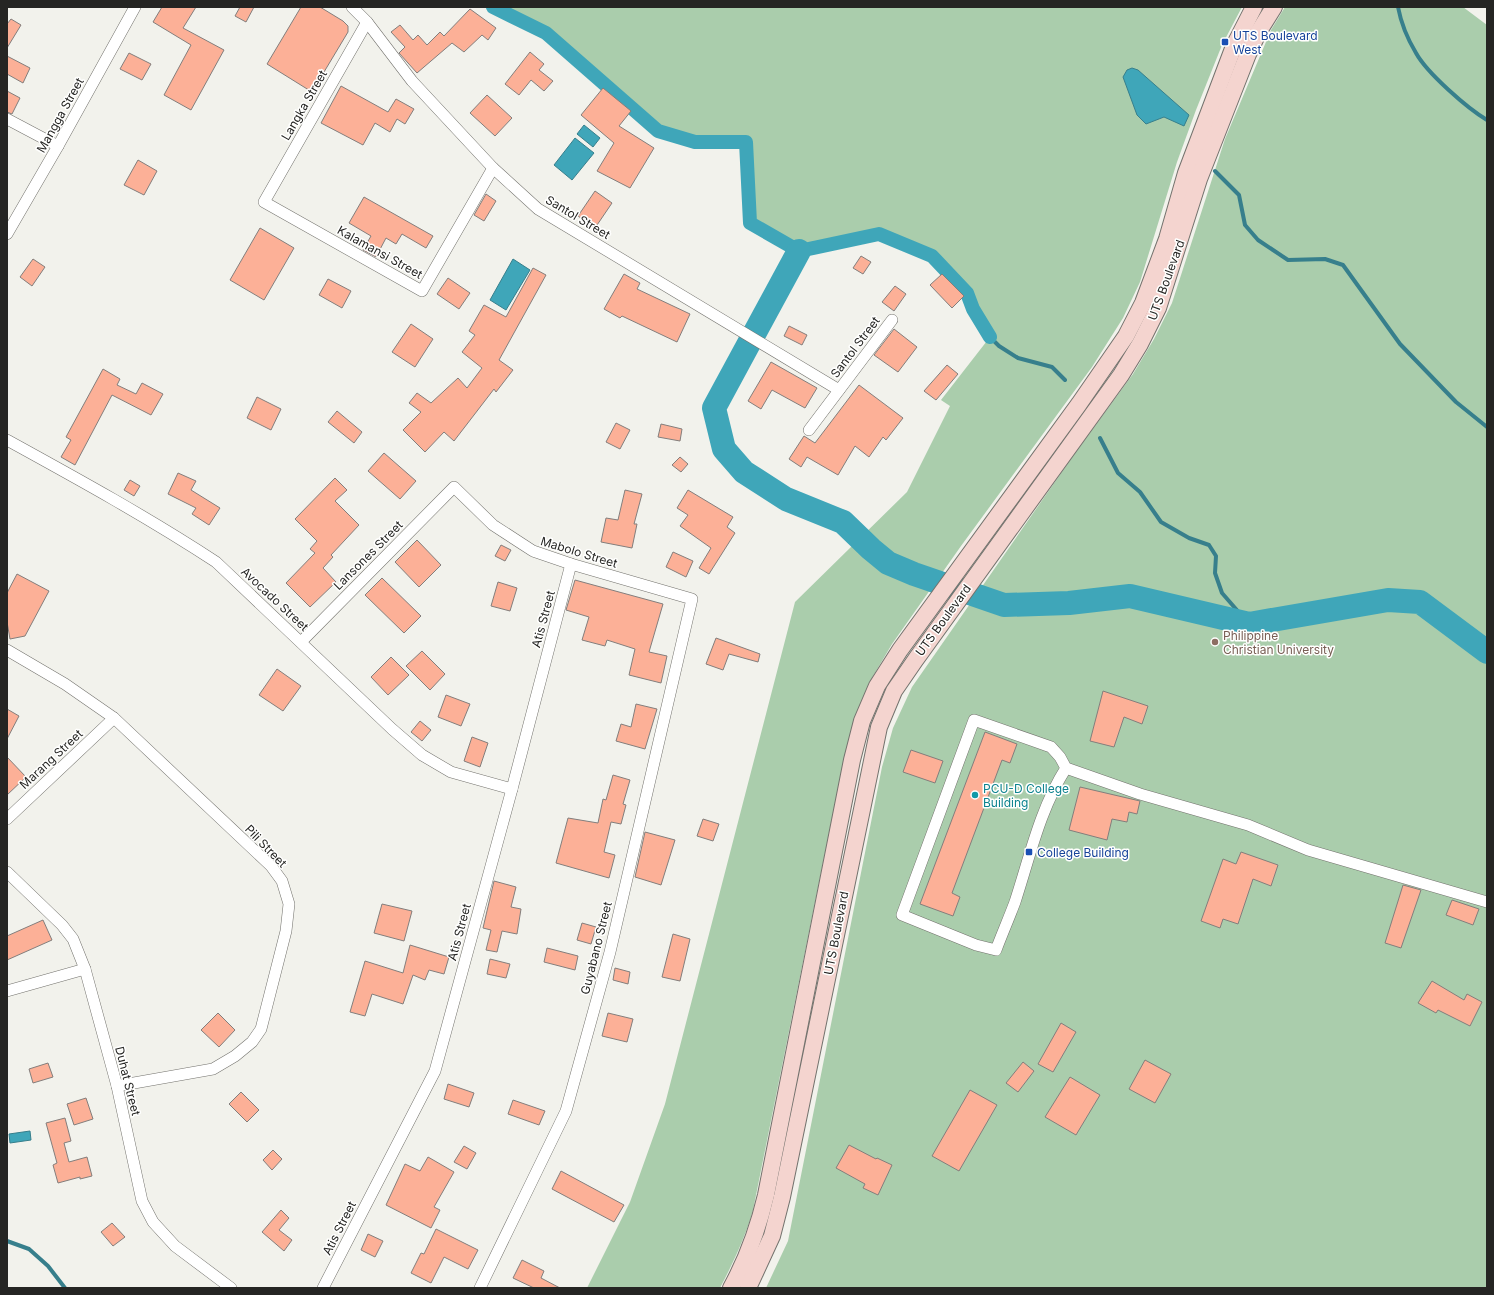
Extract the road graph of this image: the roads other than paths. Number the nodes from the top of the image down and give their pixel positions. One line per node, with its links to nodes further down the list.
1 (135, 7): 7 (street, Mangga Street)
2 (352, 7): 5 (street, Santol Street)
3 (1254, 7): 32 (main road, UTS Boulevard)
4 (1274, 7): 33 (main road, UTS Boulevard)
5 (367, 22): 8 (street, Santol Street); 9 (street, Langka Street)
6 (7, 119): 7 (street)
7 (58, 146): 10 (street, Mangga Street)
8 (493, 168): 9 (street, Kalamansi Street); 12 (street, Santol Street)
9 (264, 202)
10 (7, 234)
11 (892, 320): 12 (street, Santol Street)
12 (839, 390): 13 (street, Santol Street)
13 (809, 430)
14 (7, 440): 18 (street, Avocado Street)
15 (454, 487): 16 (street, Mabolo Street); 18 (street, Lansones Street)
16 (571, 564): 17 (street, Mabolo Street); 22 (street, Atis Street)
17 (692, 598): 31 (street, Guyabano Street)
18 (301, 642): 22 (street, Avocado Street)
19 (7, 650): 20 (street, Pili Street)
20 (114, 718): 23 (street, Marang Street); 28 (street, Pili Street)
21 (1066, 768): 21 (street); 25 (street)
22 (512, 789): 30 (street, Atis Street)
23 (7, 820)
24 (7, 872): 26 (street, Duhat Street)
25 (1487, 902)
26 (86, 969): 27 (street); 28 (street, Duhat Street)
27 (7, 992)
28 (117, 1086): 29 (street, Duhat Street)
29 (231, 1288)
30 (323, 1288)
31 (480, 1288)
32 (730, 1288)
33 (748, 1288)

